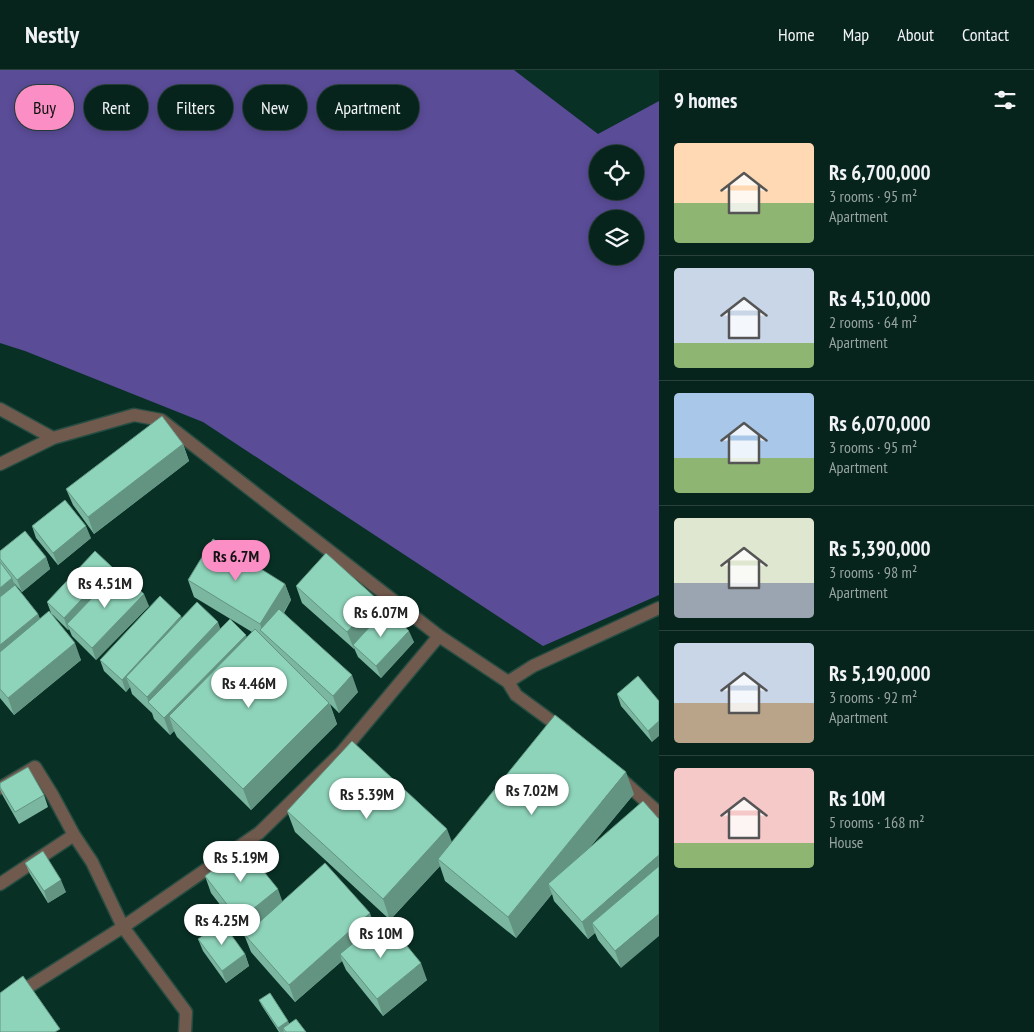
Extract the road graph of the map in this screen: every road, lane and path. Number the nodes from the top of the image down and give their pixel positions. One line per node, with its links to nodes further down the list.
1 (0, 409): 2 (street)
2 (53, 438): 3 (street); 5 (street)
3 (0, 464)
4 (659, 608): 6 (street)
5 (439, 636): 6 (street); 13 (street)
6 (508, 682): 7 (street)
7 (578, 742)
8 (608, 768): 10 (street)
9 (0, 788): 11 (street)
10 (659, 813)
11 (74, 835): 12 (street); 13 (street)
12 (0, 884)
13 (123, 927): 14 (street); 15 (street)
14 (0, 1005)
15 (185, 1032)

